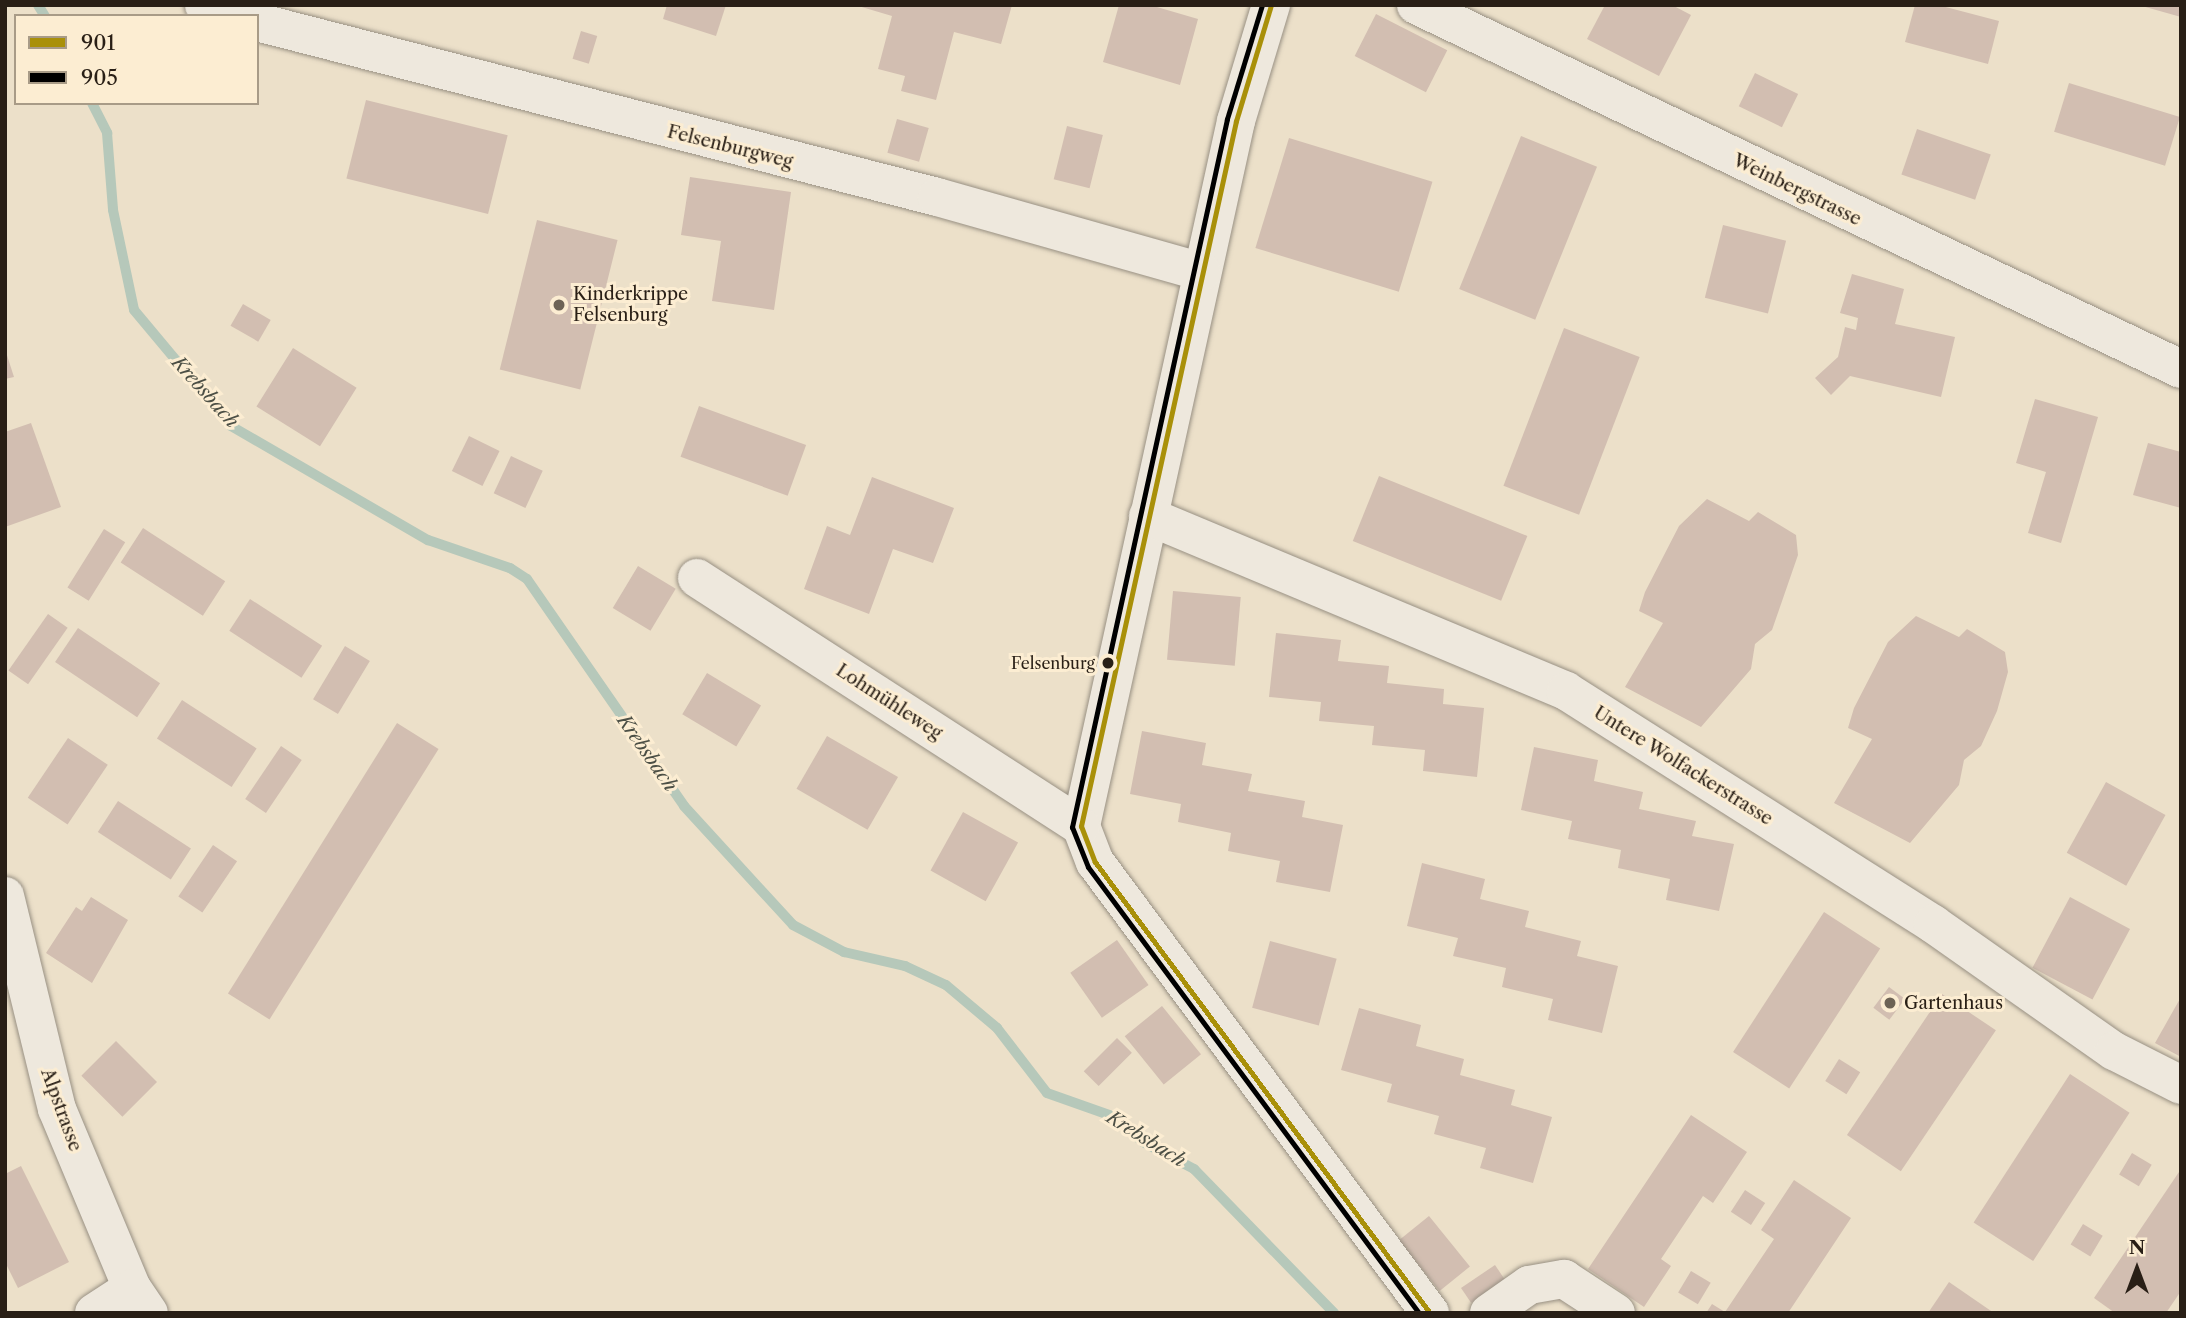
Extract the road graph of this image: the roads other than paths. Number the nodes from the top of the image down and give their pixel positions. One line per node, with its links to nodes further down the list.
1 (204, 5): 4 (street)
2 (1271, 5): 6 (street)
3 (1416, 5): 7 (street, Weinbergstrasse)
4 (231, 14)
5 (259, 23): 6 (street, Felsenburgweg)
6 (1202, 272): 8 (street)
7 (2181, 369)
8 (1148, 516): 10 (street); 12 (street, Untere Wolfackerstrasse)
9 (697, 578): 10 (street, Lohmühleweg)
10 (1081, 826): 15 (street)
11 (5, 896): 13 (street, Alpstrasse)
12 (2181, 1085)
13 (140, 1300): 14 (street)
14 (94, 1313)
15 (1430, 1313)
16 (1489, 1313): 17 (street)
17 (1616, 1313)

